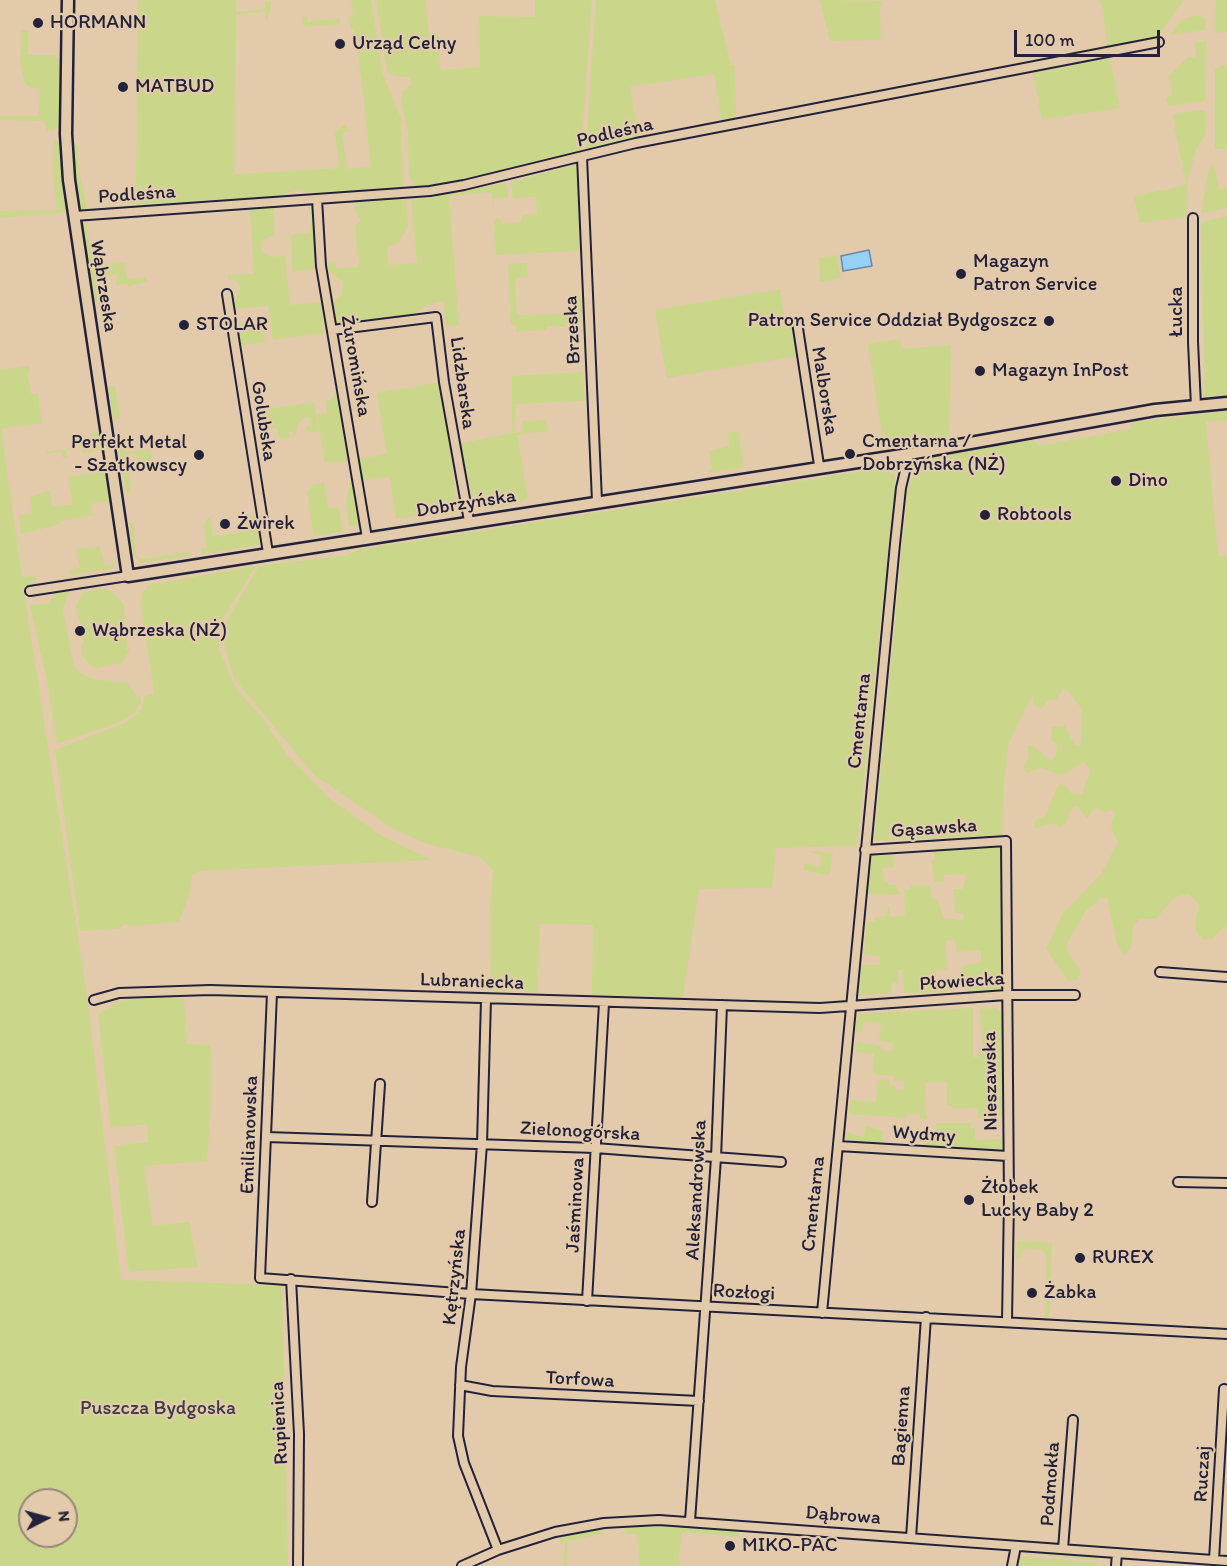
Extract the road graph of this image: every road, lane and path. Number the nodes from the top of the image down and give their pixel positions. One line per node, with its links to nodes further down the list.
1 (68, 0): 5 (street, Wąbrzeska)
2 (1159, 42): 3 (street, Podleśna)
3 (582, 157): 4 (street, Podleśna); 14 (street, Brzeska)
4 (317, 199): 5 (street, Podleśna); 9 (street, Żuromińska)
5 (74, 216): 18 (street, Wąbrzeska)
6 (1194, 218): 11 (street, Łucka)
7 (227, 294): 17 (street, Golubska)
8 (797, 322): 13 (street, Malborska)
9 (332, 330): 15 (street, Lidzbarska); 16 (street, Żuromińska)
10 (1227, 403): 11 (street)
11 (1196, 406): 12 (street)
12 (909, 453): 13 (street, Dobrzyńska); 21 (street, Cmentarna)
13 (819, 465): 14 (street, Dobrzyńska)
14 (597, 501): 15 (street, Dobrzyńska)
15 (469, 522): 16 (street, Dobrzyńska)
16 (367, 538): 17 (street, Dobrzyńska)
17 (268, 554): 18 (street, Dobrzyńska)
18 (128, 576): 19 (street, Dobrzyńska)
19 (30, 591)
20 (1006, 841): 21 (street, Gąsawska); 25 (street, Nieszawska)
21 (865, 850): 31 (street, Cmentarna)
22 (1160, 972): 23 (street)
23 (1227, 977)
24 (272, 993): 27 (street, Lubraniecka); 28 (street, Lubraniecka); 33 (street, Emilianowska)
25 (1006, 995): 26 (street, Płowiecka); 31 (street, Płowiecka); 38 (street, Nieszawska)
26 (1076, 995)
27 (486, 999): 29 (street, Lubraniecka); 35 (street, Kętrzyńska)
28 (94, 1000)
29 (604, 1003): 30 (street, Lubraniecka); 37 (street, Jaśminowa)
30 (722, 1005): 31 (street, Lubraniecka); 39 (street, Aleksandrowska)
31 (850, 1006): 36 (street, Cmentarna)
32 (380, 1084): 34 (street)
33 (266, 1137): 34 (street, Zielonogórska); 44 (street, Emilianowska)
34 (376, 1141): 35 (street, Zielonogórska); 43 (street)
35 (482, 1144): 37 (street, Zielonogórska); 46 (street, Kętrzyńska)
36 (838, 1146): 38 (street, Wydmy); 49 (street, Cmentarna)
37 (595, 1148): 39 (street, Zielonogórska); 47 (street, Jaśminowa)
38 (1008, 1156): 51 (street, Nieszawska)
39 (716, 1158): 40 (street, Zielonogórska); 48 (street, Aleksandrowska)
40 (781, 1162)
41 (1178, 1182): 42 (street)
42 (1227, 1183)
43 (372, 1202)
44 (260, 1278): 45 (street, Rozłogi)
45 (291, 1279): 46 (street, Rozłogi); 65 (street, Rupienica)
46 (471, 1294): 47 (street, Rozłogi); 53 (street, Kętrzyńska)
47 (587, 1301): 48 (street, Rozłogi)
48 (706, 1308): 49 (street, Rozłogi); 55 (street, Aleksandrowska)
49 (822, 1313): 50 (street, Rozłogi)
50 (926, 1317): 51 (street, Rozłogi); 58 (street, Bagienna)
51 (1007, 1321): 52 (street, Rozłogi)
52 (1227, 1334)
53 (460, 1385): 55 (street, Torfowa); 61 (street, Kętrzyńska)
54 (1224, 1389): 63 (street, Ruczaj)
55 (699, 1401): 57 (street, Aleksandrowska)
56 (1072, 1420): 60 (street, Podmokła)
57 (690, 1521): 58 (street, Dąbrowa); 61 (street, Dąbrowa)
58 (911, 1538): 59 (street, Dąbrowa)
59 (1016, 1546): 60 (street, Dąbrowa); 67 (street)
60 (1063, 1549): 62 (street, Dąbrowa)
61 (498, 1550): 66 (street, Dąbrowa)
62 (1117, 1553): 63 (street, Dąbrowa); 68 (street)
63 (1214, 1560): 64 (street, Dąbrowa)
64 (1227, 1561)
65 (298, 1566)
66 (462, 1566)
67 (1012, 1566)
68 (1116, 1566)

